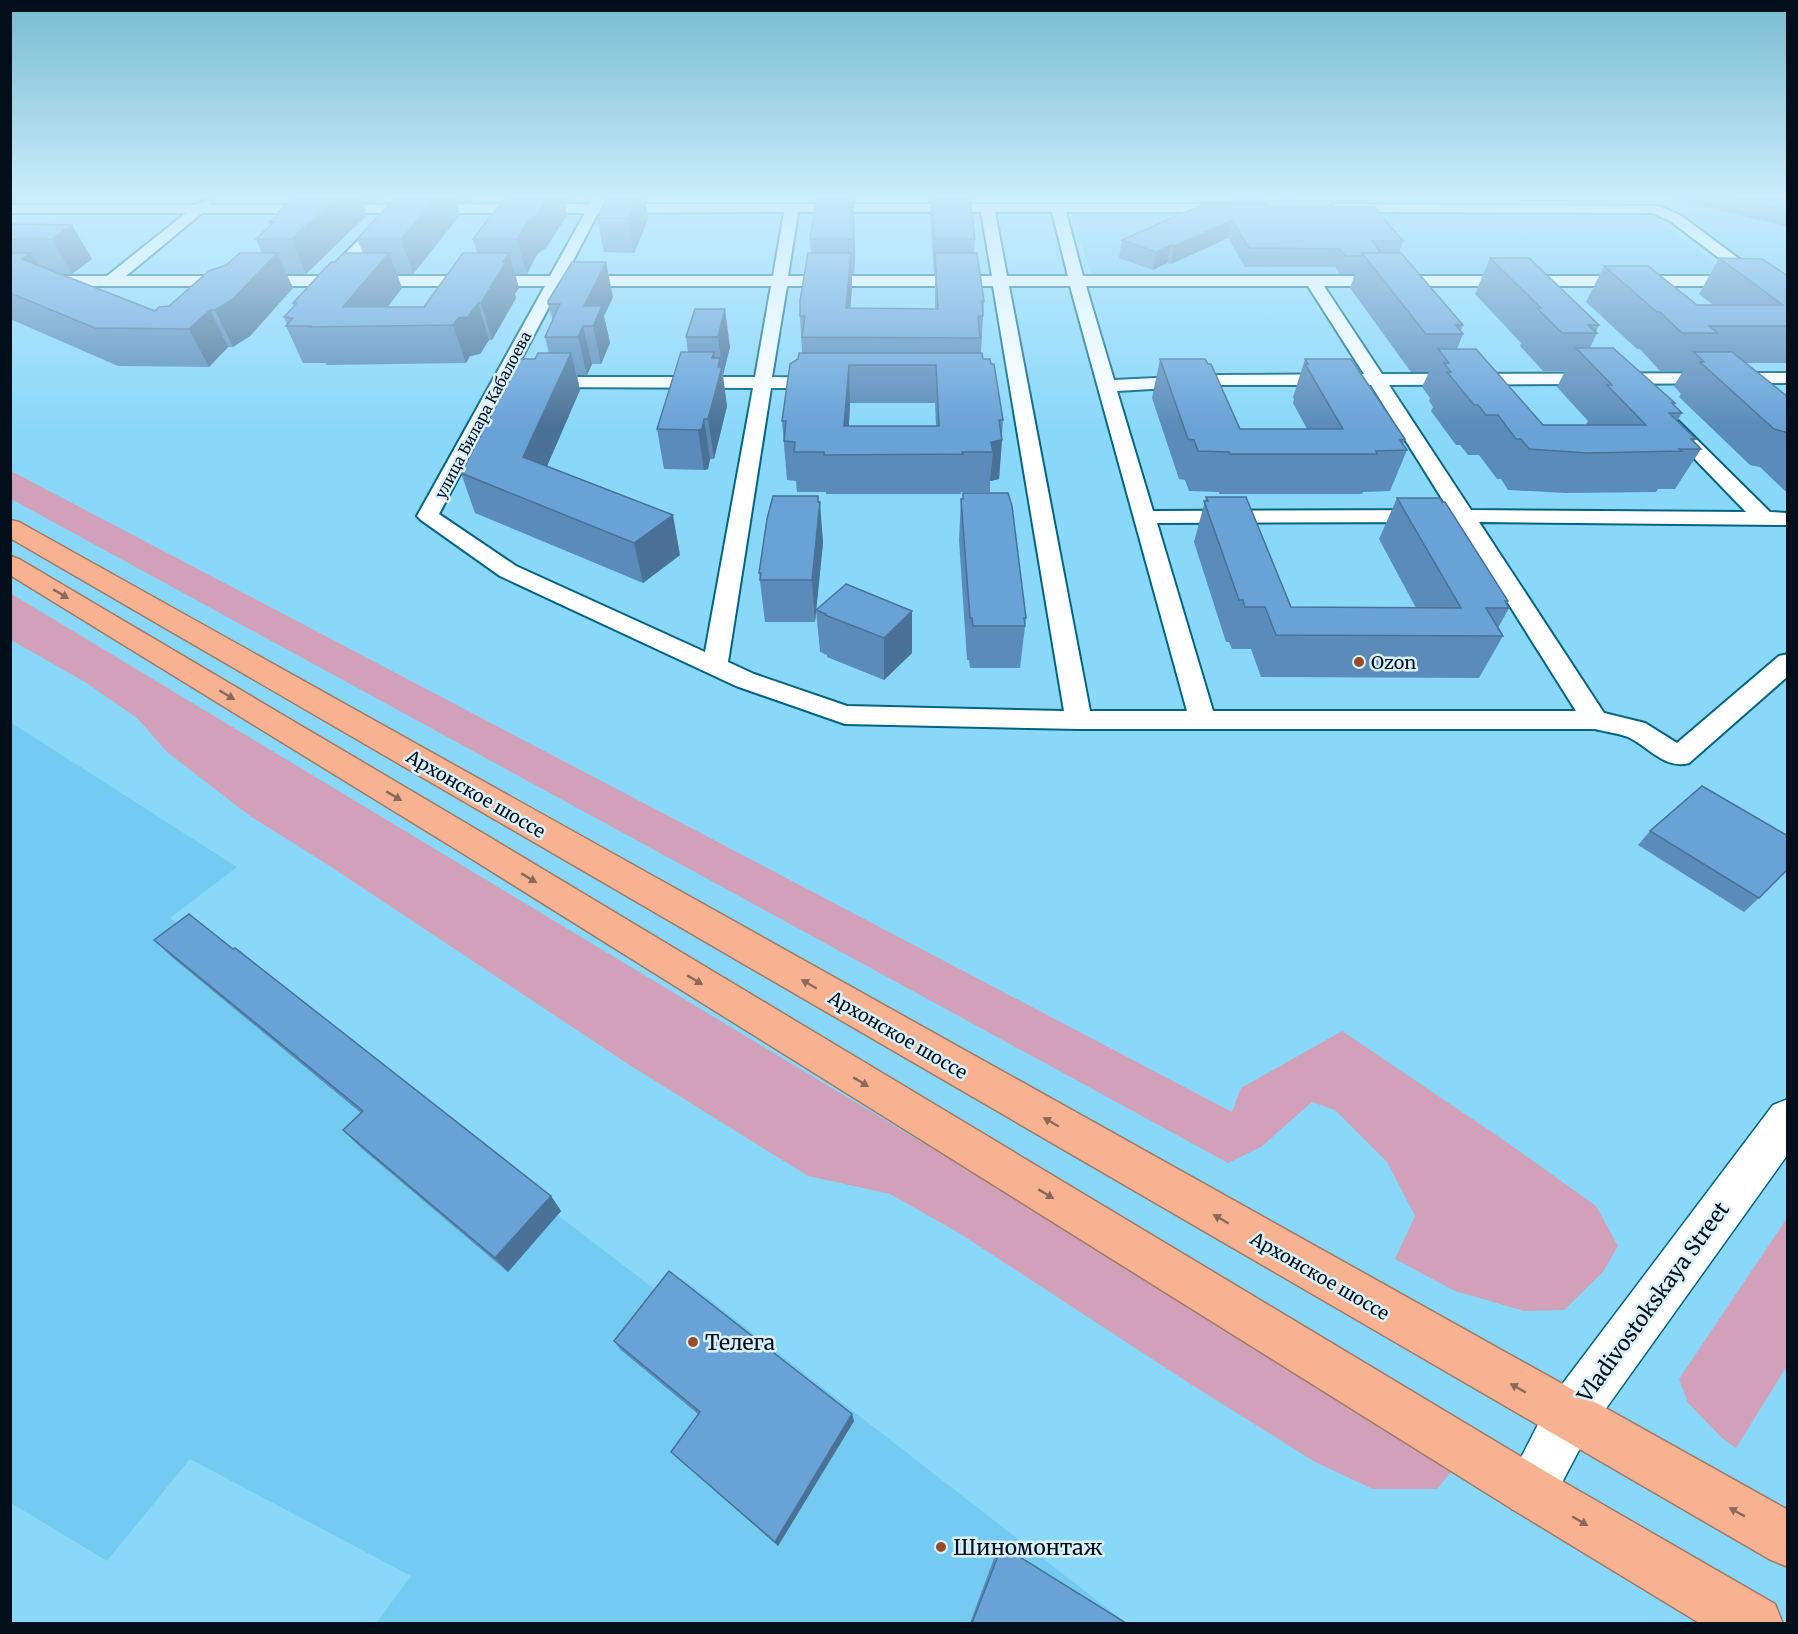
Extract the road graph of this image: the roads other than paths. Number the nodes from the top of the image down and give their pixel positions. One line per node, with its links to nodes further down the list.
1 (118, 275): 9 (street)
2 (333, 275): 12 (street)
3 (558, 275): 13 (street, улица Билара Кабалоева)
4 (782, 275): 14 (street)
5 (999, 275): 15 (street)
6 (1075, 275): 16 (street)
7 (1750, 275): 11 (street)
8 (10, 281): 9 (street)
9 (111, 281): 12 (street)
10 (1313, 281): 11 (street); 16 (street); 20 (street)
11 (1758, 281): 17 (street)
12 (326, 282): 13 (street)
13 (554, 282): 14 (street); 21 (street, улица Билара Кабалоева)
14 (781, 282): 15 (street); 22 (street)
15 (1000, 282): 16 (street); 25 (street)
16 (1077, 282): 26 (street)
17 (1788, 303)
18 (1788, 378): 19 (street)
19 (1624, 379): 20 (street); 27 (street)
20 (1377, 380): 26 (street); 29 (street)
21 (501, 382): 22 (street); 36 (street, улица Билара Кабалоева)
22 (762, 382): 23 (street); 36 (street)
23 (840, 382)
24 (996, 383): 25 (street)
25 (1018, 383): 37 (street)
26 (1107, 386): 30 (street)
27 (1641, 396)
28 (1658, 412): 31 (street)
29 (1464, 516): 30 (street); 31 (street); 39 (street)
30 (1145, 518): 38 (street)
31 (1765, 519): 32 (street)
32 (1788, 519)
33 (10, 527): 41 (highway, Архонское шоссе, one-way to 33)
34 (10, 564): 42 (highway, one-way to 42)
35 (1788, 662): 39 (street)
36 (715, 666): 37 (street)
37 (1079, 720): 38 (street)
38 (1203, 720): 39 (street)
39 (1594, 720)
40 (1788, 1119): 41 (main road, Vladivostokskaya Street)
41 (1569, 1417): 42 (main road, Vladivostokskaya Street); 43 (highway, Архонское шоссе, one-way to 41)
42 (1530, 1491): 44 (highway, one-way to 44)
43 (1788, 1540)
44 (1755, 1623)

